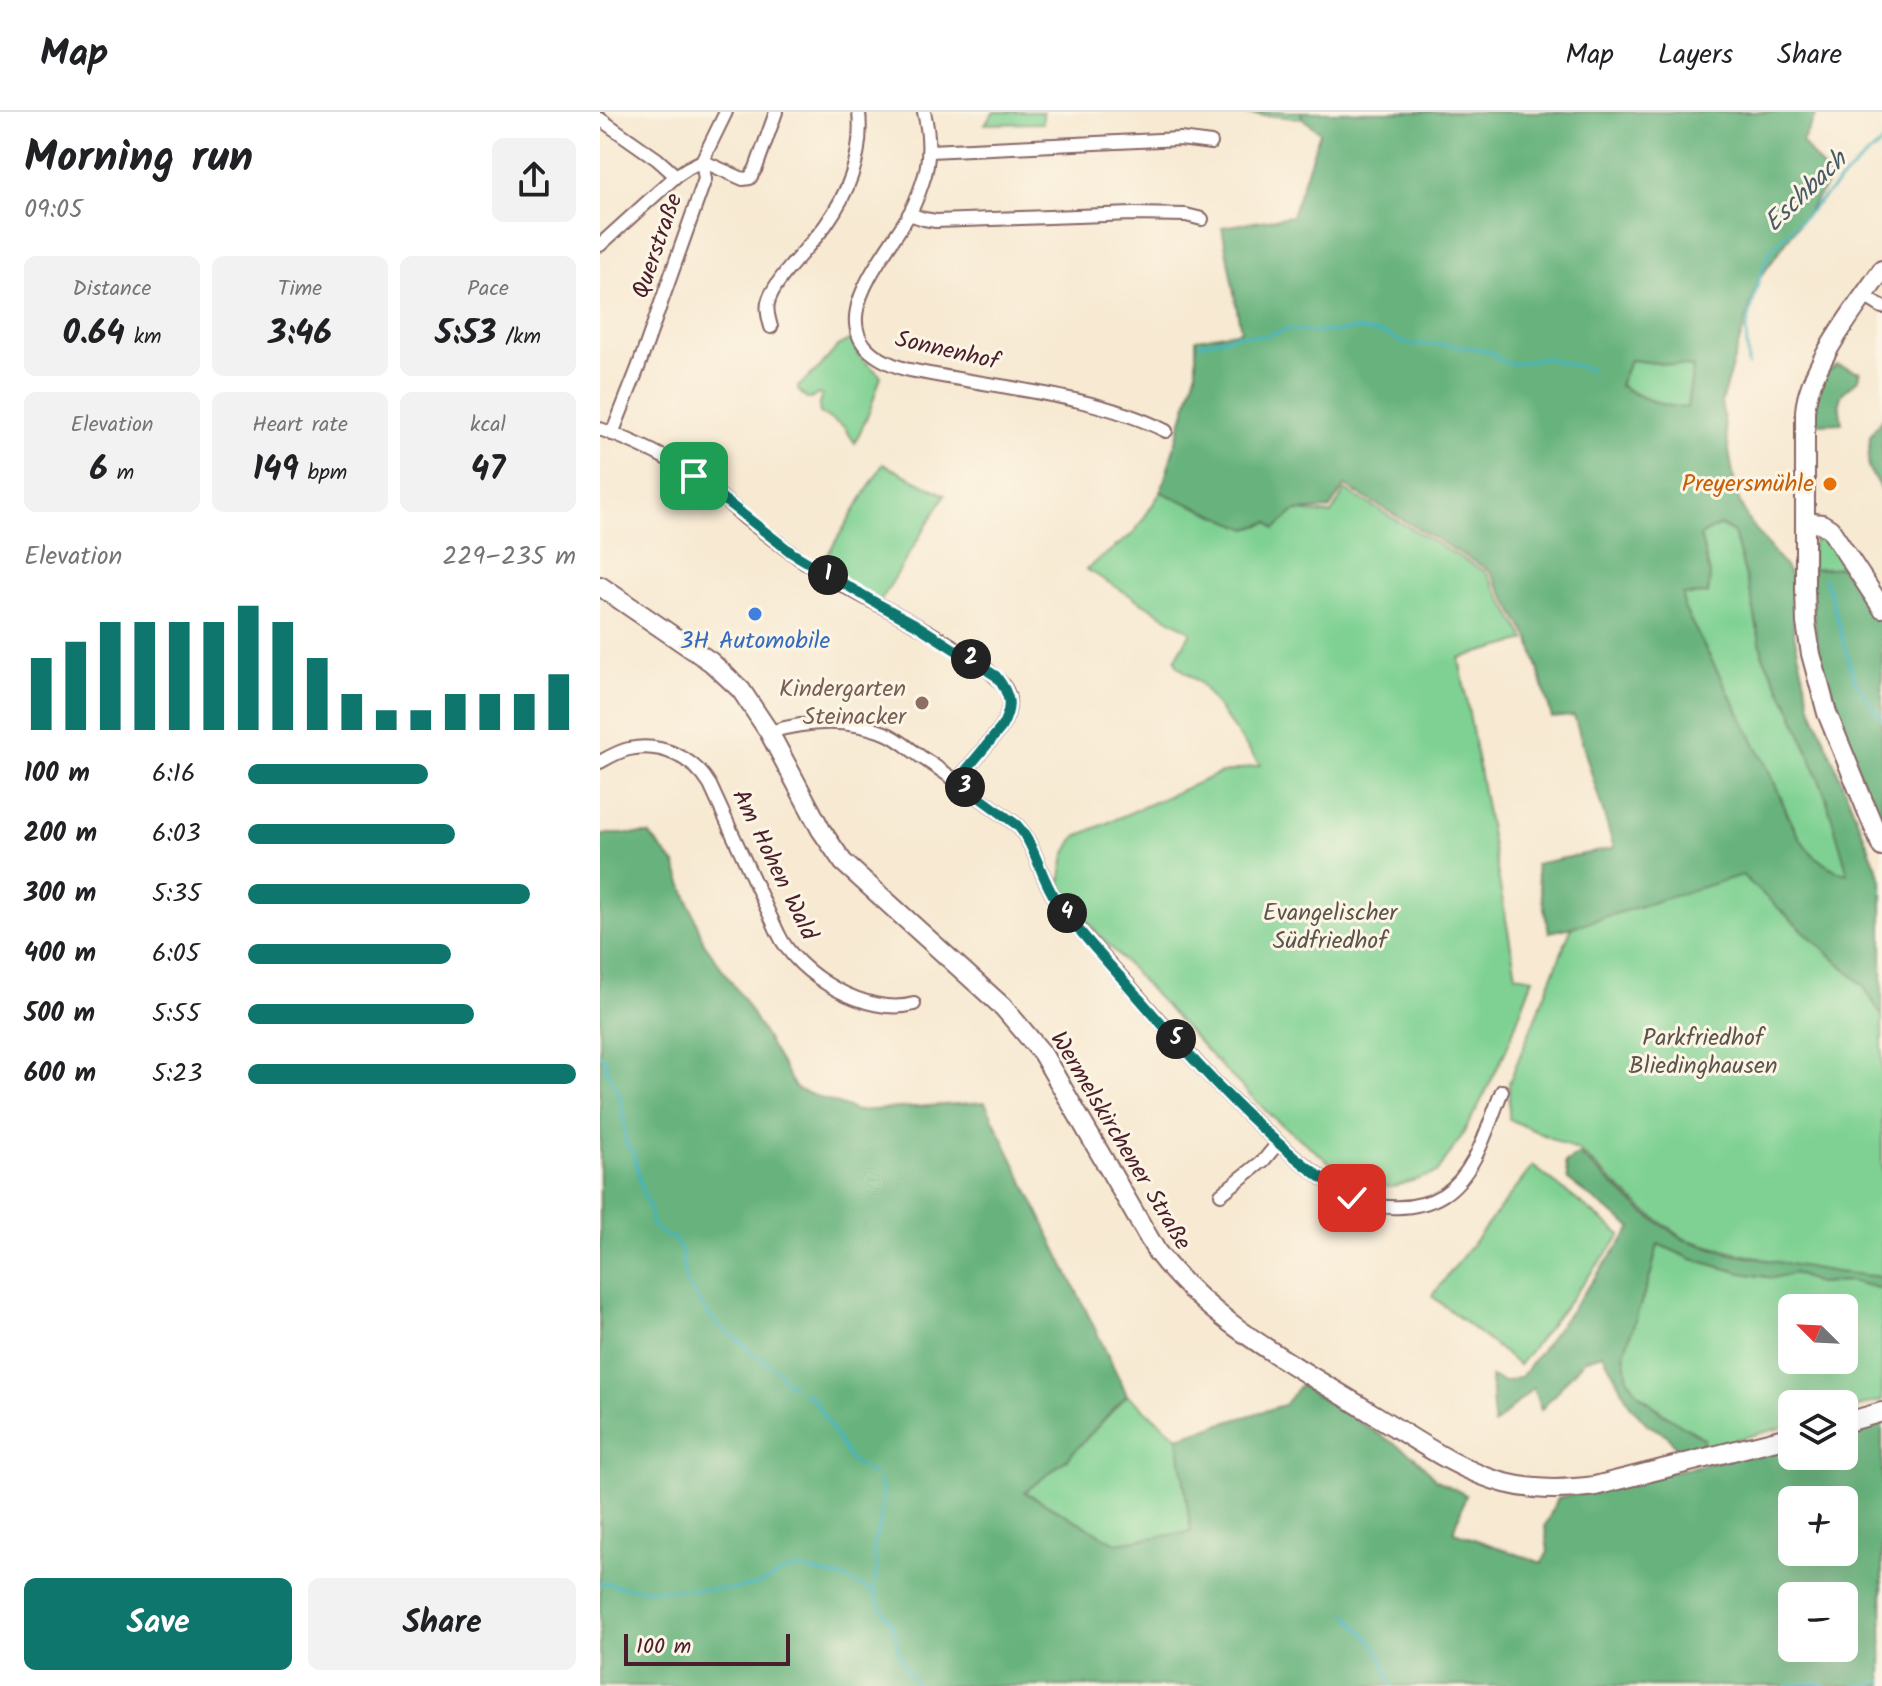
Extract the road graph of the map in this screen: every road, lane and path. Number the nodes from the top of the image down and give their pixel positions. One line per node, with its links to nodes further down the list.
1 (726, 112): 8 (street)
2 (776, 112): 8 (street)
3 (859, 112): 16 (street)
4 (924, 112): 7 (street, Sonnenhof)
5 (600, 119): 9 (street)
6 (1211, 143): 7 (street)
7 (930, 151): 10 (street, Sonnenhof)
8 (702, 161): 9 (street); 17 (street, Querstraße)
9 (676, 176): 12 (street)
10 (909, 214): 11 (street); 18 (street, Sonnenhof)
11 (1202, 219)
12 (600, 245)
13 (1882, 270): 14 (main road)
14 (1864, 296): 15 (street); 19 (main road)
15 (1882, 307)
16 (771, 327)
17 (606, 431): 24 (street)
18 (1166, 431)
19 (1805, 522): 21 (main road); 25 (main road)
20 (600, 586): 22 (main road, Wermelskirchener Straße)
21 (1882, 608)
22 (769, 732): 24 (street); 32 (main road, Wermelskirchener Straße)
23 (600, 762): 26 (street, Am Hohen Wald)
24 (957, 781): 28 (street)
25 (1882, 847)
26 (914, 1004)
27 (1502, 1091): 28 (street)
28 (1278, 1143): 29 (street)
29 (1221, 1194)
30 (1882, 1412): 31 (main road)
31 (1858, 1419)
32 (1778, 1440)

